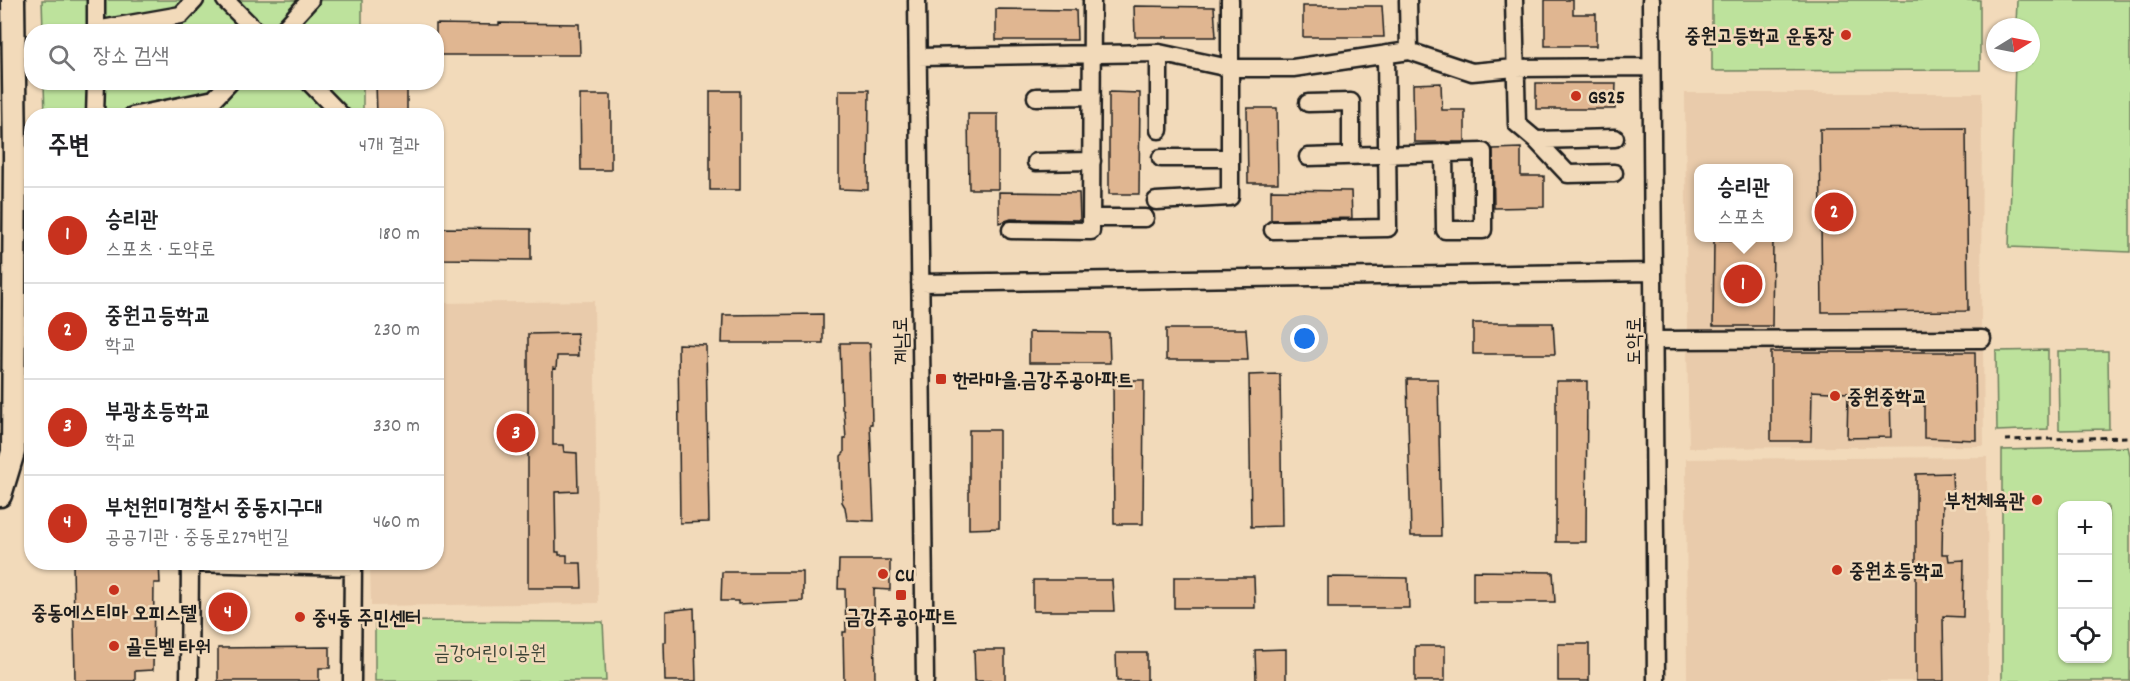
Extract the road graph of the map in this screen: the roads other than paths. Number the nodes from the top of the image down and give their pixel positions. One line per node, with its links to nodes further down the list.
1 (13, 0): 39 (street)
2 (96, 0): 12 (street)
3 (195, 0): 13 (street)
4 (225, 0): 14 (street)
5 (310, 0): 15 (street)
6 (917, 0): 20 (street, 계남로)
7 (1092, 0): 18 (street)
8 (1230, 0): 22 (street)
9 (1408, 0): 16 (street)
10 (1514, 0): 23 (street)
11 (1651, 0): 21 (street, 도약로)
12 (96, 24)
13 (134, 24)
14 (249, 24)
15 (288, 24)
16 (1409, 51): 19 (street); 23 (street)
17 (1159, 53): 18 (street); 22 (street); 33 (street)
18 (1092, 54): 20 (street); 27 (street)
19 (1386, 54): 22 (street); 38 (street)
20 (918, 57): 52 (street, 계남로)
21 (1651, 67): 23 (street); 51 (street, 도약로)
22 (1229, 68): 42 (street)
23 (1515, 68): 35 (street)
24 (96, 90): 30 (street)
25 (222, 90): 31 (street)
26 (317, 90): 32 (street)
27 (1092, 96): 28 (street); 43 (street)
28 (1036, 98)
29 (1308, 103): 37 (street)
30 (95, 108)
31 (171, 108)
32 (334, 108)
33 (1159, 130)
34 (1615, 138): 35 (street)
35 (1536, 140): 45 (street)
36 (1444, 153): 36 (street); 38 (street)
37 (1351, 154): 38 (street); 40 (street)
38 (1387, 154): 50 (street)
39 (23, 157): 55 (street)
40 (1308, 157)
41 (1161, 158): 42 (street)
42 (1229, 158): 46 (street)
43 (1092, 161): 44 (street); 47 (street)
44 (1036, 162)
45 (1614, 173)
46 (1156, 201)
47 (1091, 218): 48 (street); 49 (street)
48 (1145, 218)
49 (1011, 230)
50 (1273, 230)
51 (1653, 272): 52 (street); 54 (street, 도약로)
52 (920, 283): 60 (street, 계남로)
53 (1982, 339): 54 (street)
54 (1654, 340): 61 (street, 도약로)
55 (0, 495)
56 (190, 570): 58 (street)
57 (352, 570): 59 (street)
58 (189, 681)
59 (352, 681)
60 (925, 681)
61 (1656, 681)

